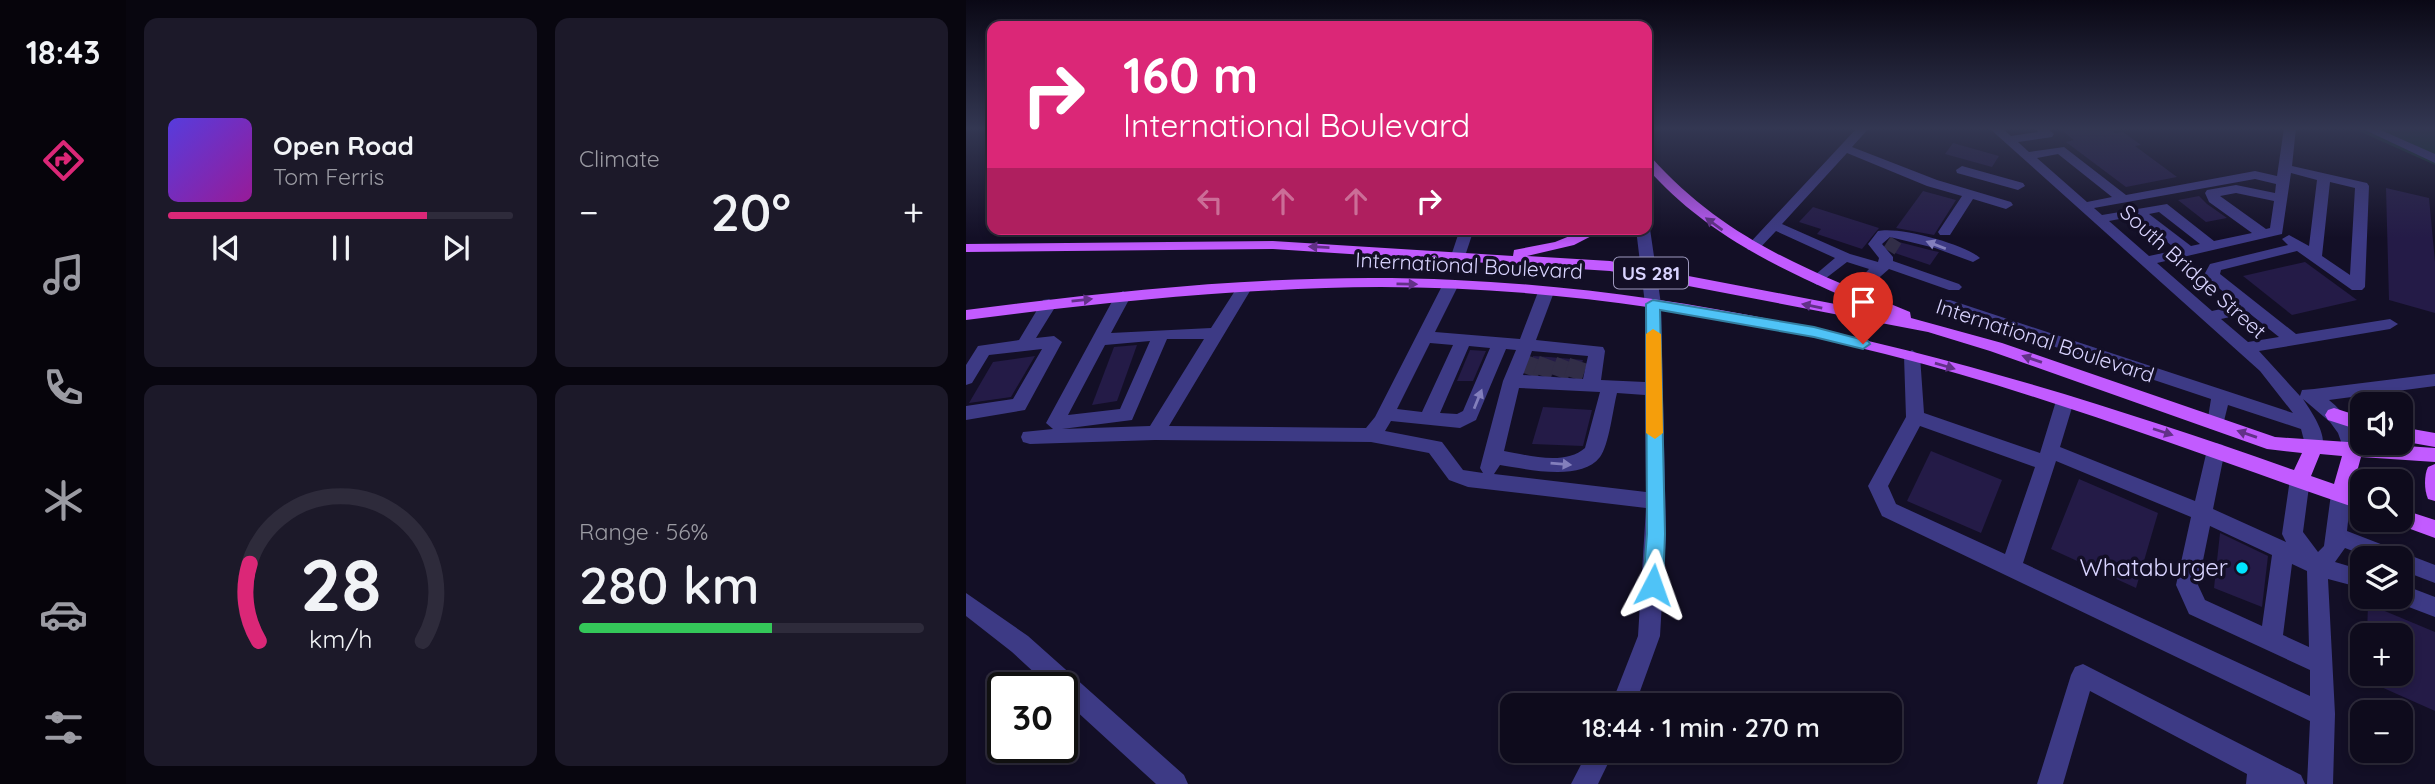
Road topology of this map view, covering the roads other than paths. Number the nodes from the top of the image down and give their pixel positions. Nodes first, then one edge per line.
1 (1829, 165) edge
2 (1886, 165) edge
3 (2037, 165) edge
4 (2079, 165) joint
5 (2284, 165) edge
6 (1652, 167) edge
7 (1962, 170) dead end
8 (2045, 172) junction
9 (2283, 174) junction
10 (2324, 177) junction
11 (2018, 186) dead end
12 (1970, 194) junction
13 (2280, 198) junction
14 (2123, 199) junction
15 (2006, 205) dead end
16 (2085, 206) junction
17 (2138, 212) junction
18 (2100, 219) junction
19 (1773, 225) junction
20 (1945, 232) dead end
21 (2270, 232) junction
22 (1467, 235) edge
23 (1577, 235) edge
24 (1644, 235) edge
25 (2211, 246) junction
26 (2299, 246) junction
27 (1753, 247) junction
28 (966, 248) edge
29 (2188, 251) junction
30 (1888, 255) junction
31 (1465, 256) junction
32 (1845, 257) junction
33 (2315, 257) junction
34 (1973, 258) dead end
35 (2147, 261) junction
36 (1649, 273) junction
37 (1817, 280) junction
38 (1245, 286) junction
39 (1450, 286) junction
40 (1954, 287) dead end
41 (1546, 292) junction
42 (1864, 294) junction
43 (1123, 296) junction
44 (1049, 304) junction
45 (1653, 304) junction
46 (1944, 304) dead end
47 (2252, 307) junction
48 (966, 315) edge
49 (2211, 316) junction
50 (2005, 324) junction
51 (2390, 324) dead end
52 (1930, 327) junction
53 (1216, 333) junction
54 (1155, 335) junction
55 (1425, 338) junction
56 (1099, 340) junction
57 (1463, 340) junction
58 (2293, 340) junction
59 (1501, 342) junction
60 (1024, 345) junction
61 (1996, 346) junction
62 (2246, 348) junction
63 (1556, 352) junction
64 (1912, 356) junction
65 (2266, 368) junction
66 (966, 379) edge
67 (1545, 380) junction
68 (2435, 380) edge
69 (1601, 386) junction
70 (1654, 389) junction
71 (2220, 395) junction
72 (2311, 396) junction
73 (2065, 401) junction
74 (966, 413) edge
75 (1385, 414) junction
76 (2334, 415) junction
77 (1915, 417) junction
78 (1428, 419) junction
79 (2350, 420) edge
80 (2216, 424) junction
81 (2309, 425) junction
82 (1155, 433) junction
83 (1371, 435) junction
84 (2413, 436) edge
85 (1030, 437) dead end
86 (2350, 438) edge
87 (2435, 440) edge
88 (2314, 447) junction
89 (2216, 450) junction
90 (2350, 451) edge
91 (2413, 453) edge
92 (2435, 454) edge
93 (2352, 455) edge
94 (1493, 457) junction
95 (2048, 457) junction
96 (2300, 479) junction
97 (1487, 481) junction
98 (2341, 494) junction
99 (2350, 497) edge
100 (1656, 501) junction
101 (2202, 513) junction
102 (2413, 521) edge
103 (2435, 529) edge
104 (2336, 537) junction
105 (2350, 547) edge
106 (2283, 550) junction
107 (2317, 566) junction
108 (2413, 566) edge
109 (2011, 567) junction
110 (2435, 574) edge
111 (2350, 576) edge
112 (2413, 599) edge
113 (966, 603) edge
114 (2435, 607) edge
115 (2271, 640) junction
116 (2321, 664) junction
117 (1628, 693) edge
118 (2323, 714) junction
119 (1595, 763) edge
120 (2260, 776) edge
121 (1175, 784) edge
122 (1584, 784) edge
123 (2050, 784) edge
124 (2292, 784) edge
125 (2320, 784) edge

1 - 19 street
2 - 12 street
3 - 8 street, South Bridge Street
4 - 8 street
4 - 14 street
5 - 9 street
27 -> 6 main road
7 - 11 street
8 - 16 street, South Bridge Street
9 - 10 street
9 - 13 street
9 - 14 street
10 - 33 street
10 - 33 street
12 - 15 street
12 - 20 street
13 - 21 street
13 - 21 street
14 - 16 street
16 - 18 street, South Bridge Street
17 - 18 street
17 - 25 street
17 - 29 street
18 - 35 street, South Bridge Street
19 - 27 street
19 - 32 street
21 - 25 street
21 - 26 street
22 - 31 street
23 - 31 main road
24 - 36 street
25 - 29 street
26 - 33 street
26 - 47 street
27 - 37 main road
31 -> 28 main road, International Boulevard / US 281
29 - 35 street
30 - 32 street
34 -> 30 street
30 - 40 street
30 - 42 street
31 - 36 main road, International Boulevard / US 281
32 - 37 street
35 - 49 street, South Bridge Street
36 - 45 street
52 -> 36 main road, International Boulevard / US 281
37 - 42 main road
38 -> 39 main road, International Boulevard / US 281
38 - 43 main road, International Boulevard / US 281
38 - 53 street
39 - 41 main road, International Boulevard / US 281
39 - 55 street
41 - 45 main road, International Boulevard / US 281
41 - 63 street
42 - 52 main road
44 -> 43 main road, International Boulevard / US 281
43 - 56 street
44 - 48 main road, International Boulevard / US 281
44 - 60 street
45 - 64 main road, International Boulevard / US 281
45 - 70 street
46 - 50 street
47 - 49 street
47 - 58 street
49 - 62 street, South Bridge Street
50 - 61 street
50 - 71 street
51 - 58 street
52 - 61 main road, International Boulevard / US 281
53 - 54 street
53 - 82 street
54 - 56 street
54 - 56 street
55 - 57 street
55 - 75 street
57 - 59 street
57 - 78 street
58 - 62 street
59 - 63 street
78 -> 59 street
60 - 66 street
60 - 74 street
80 -> 61 main road, International Boulevard / US 281
62 - 65 street, South Bridge Street
63 - 67 street
63 - 69 street
64 -> 73 main road, International Boulevard / US 281
64 - 77 street
65 - 72 street, South Bridge Street
65 - 81 street, South Bridge Street
67 - 69 street
67 - 94 street
68 - 72 street
69 - 70 street
94 -> 69 street
70 - 100 street
71 - 80 street
71 - 81 street
72 - 76 street, South Bridge Street
73 -> 89 main road, International Boulevard / US 281
73 - 95 street
75 - 78 street
75 - 83 street
76 - 79 main road
76 - 86 street, South Bridge Street
77 - 95 street
77 - 109 street
88 -> 80 main road, International Boulevard / US 281
81 - 88 street, South Bridge Street
82 - 83 street
82 - 85 street
83 - 97 street
84 - 87 main road
88 - 90 main road, International Boulevard
88 - 96 main road
89 - 96 main road, International Boulevard / US 281
89 - 101 street
91 - 92 main road, International Boulevard
93 - 98 main road
94 - 97 street
95 - 101 street
95 - 109 street
96 - 98 main road, International Boulevard
96 - 107 street
97 - 100 street
98 - 99 main road, International Boulevard
98 - 104 street
100 - 117 street
101 - 106 street
101 - 115 street
102 - 103 main road
104 - 105 street
104 - 107 street
106 - 107 street
106 - 115 street
107 - 111 street
107 - 116 street
108 - 110 street
109 - 118 street
112 - 114 street
113 - 121 street
115 - 116 street
116 - 118 street
118 - 125 street
119 - 122 street
120 - 123 street
120 - 124 street

